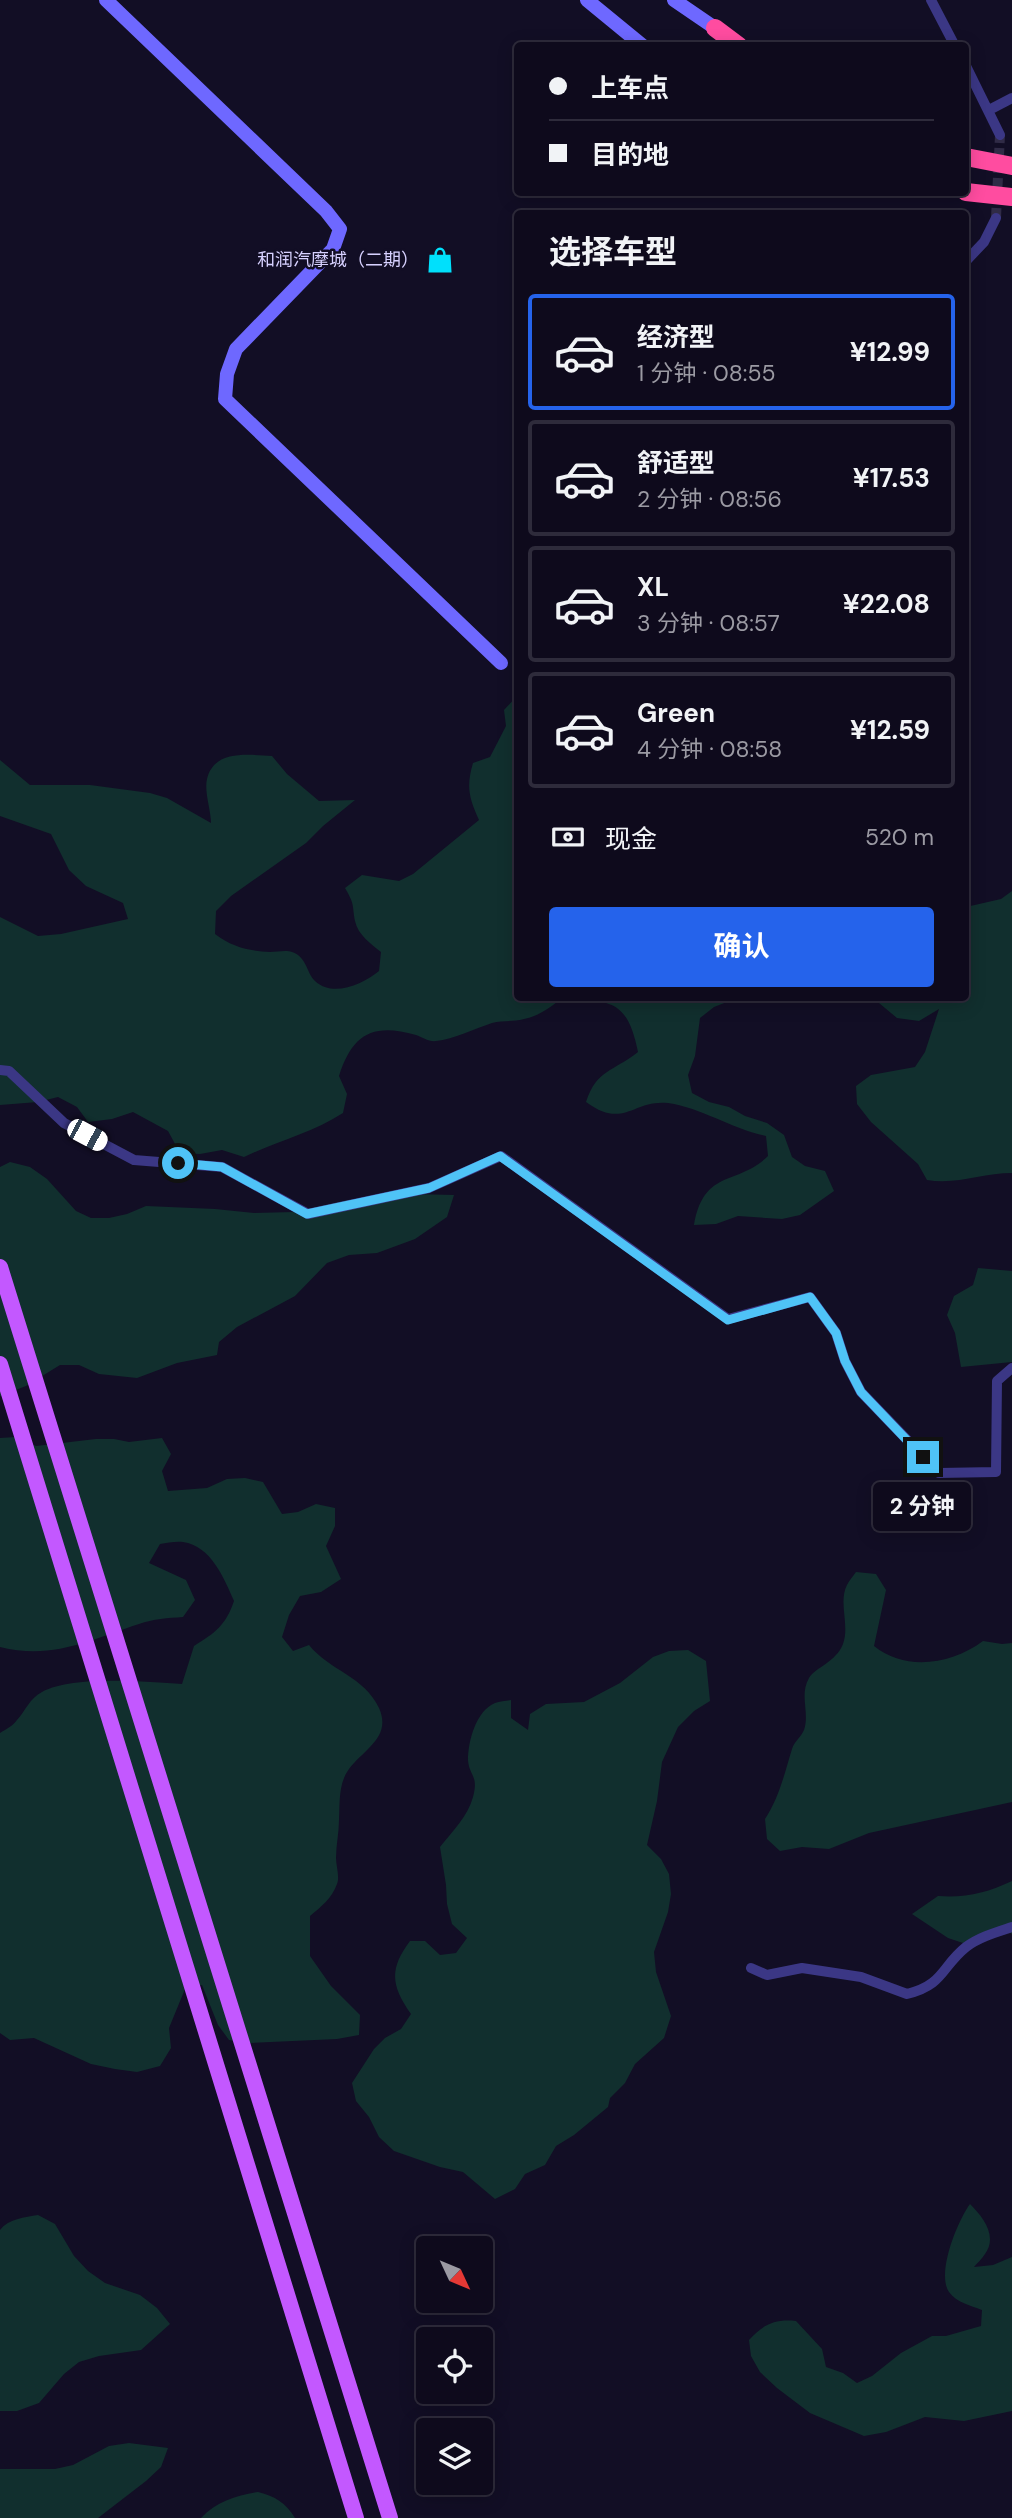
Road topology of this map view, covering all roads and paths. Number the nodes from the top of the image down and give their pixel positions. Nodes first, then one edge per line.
1 (106, 0) edge
2 (587, 0) edge
3 (674, 0) edge
4 (931, 0) edge
5 (715, 29) joint
6 (638, 42) edge
7 (733, 42) edge
8 (953, 42) edge
9 (969, 72) edge
10 (1012, 98) edge
11 (989, 110) junction
12 (1000, 135) tunnel mouth
13 (969, 159) edge
14 (1012, 166) edge
15 (969, 192) edge
16 (1012, 197) edge
17 (996, 218) tunnel mouth
18 (969, 258) edge
19 (501, 663) dead end
20 (0, 1070) edge
21 (0, 1267) edge
22 (0, 1364) edge
23 (1012, 1368) edge
24 (1012, 1927) edge
25 (751, 1968) dead end
26 (356, 2518) edge
27 (390, 2518) edge

1 - 19 street
2 - 6 street
3 - 5 street
4 - 8 street
5 - 7 highway
9 - 11 street
10 - 11 street
11 - 12 street
13 - 14 highway
15 - 16 highway
17 - 18 street
20 - 23 street
21 - 27 main road
22 - 26 main road
24 - 25 street

